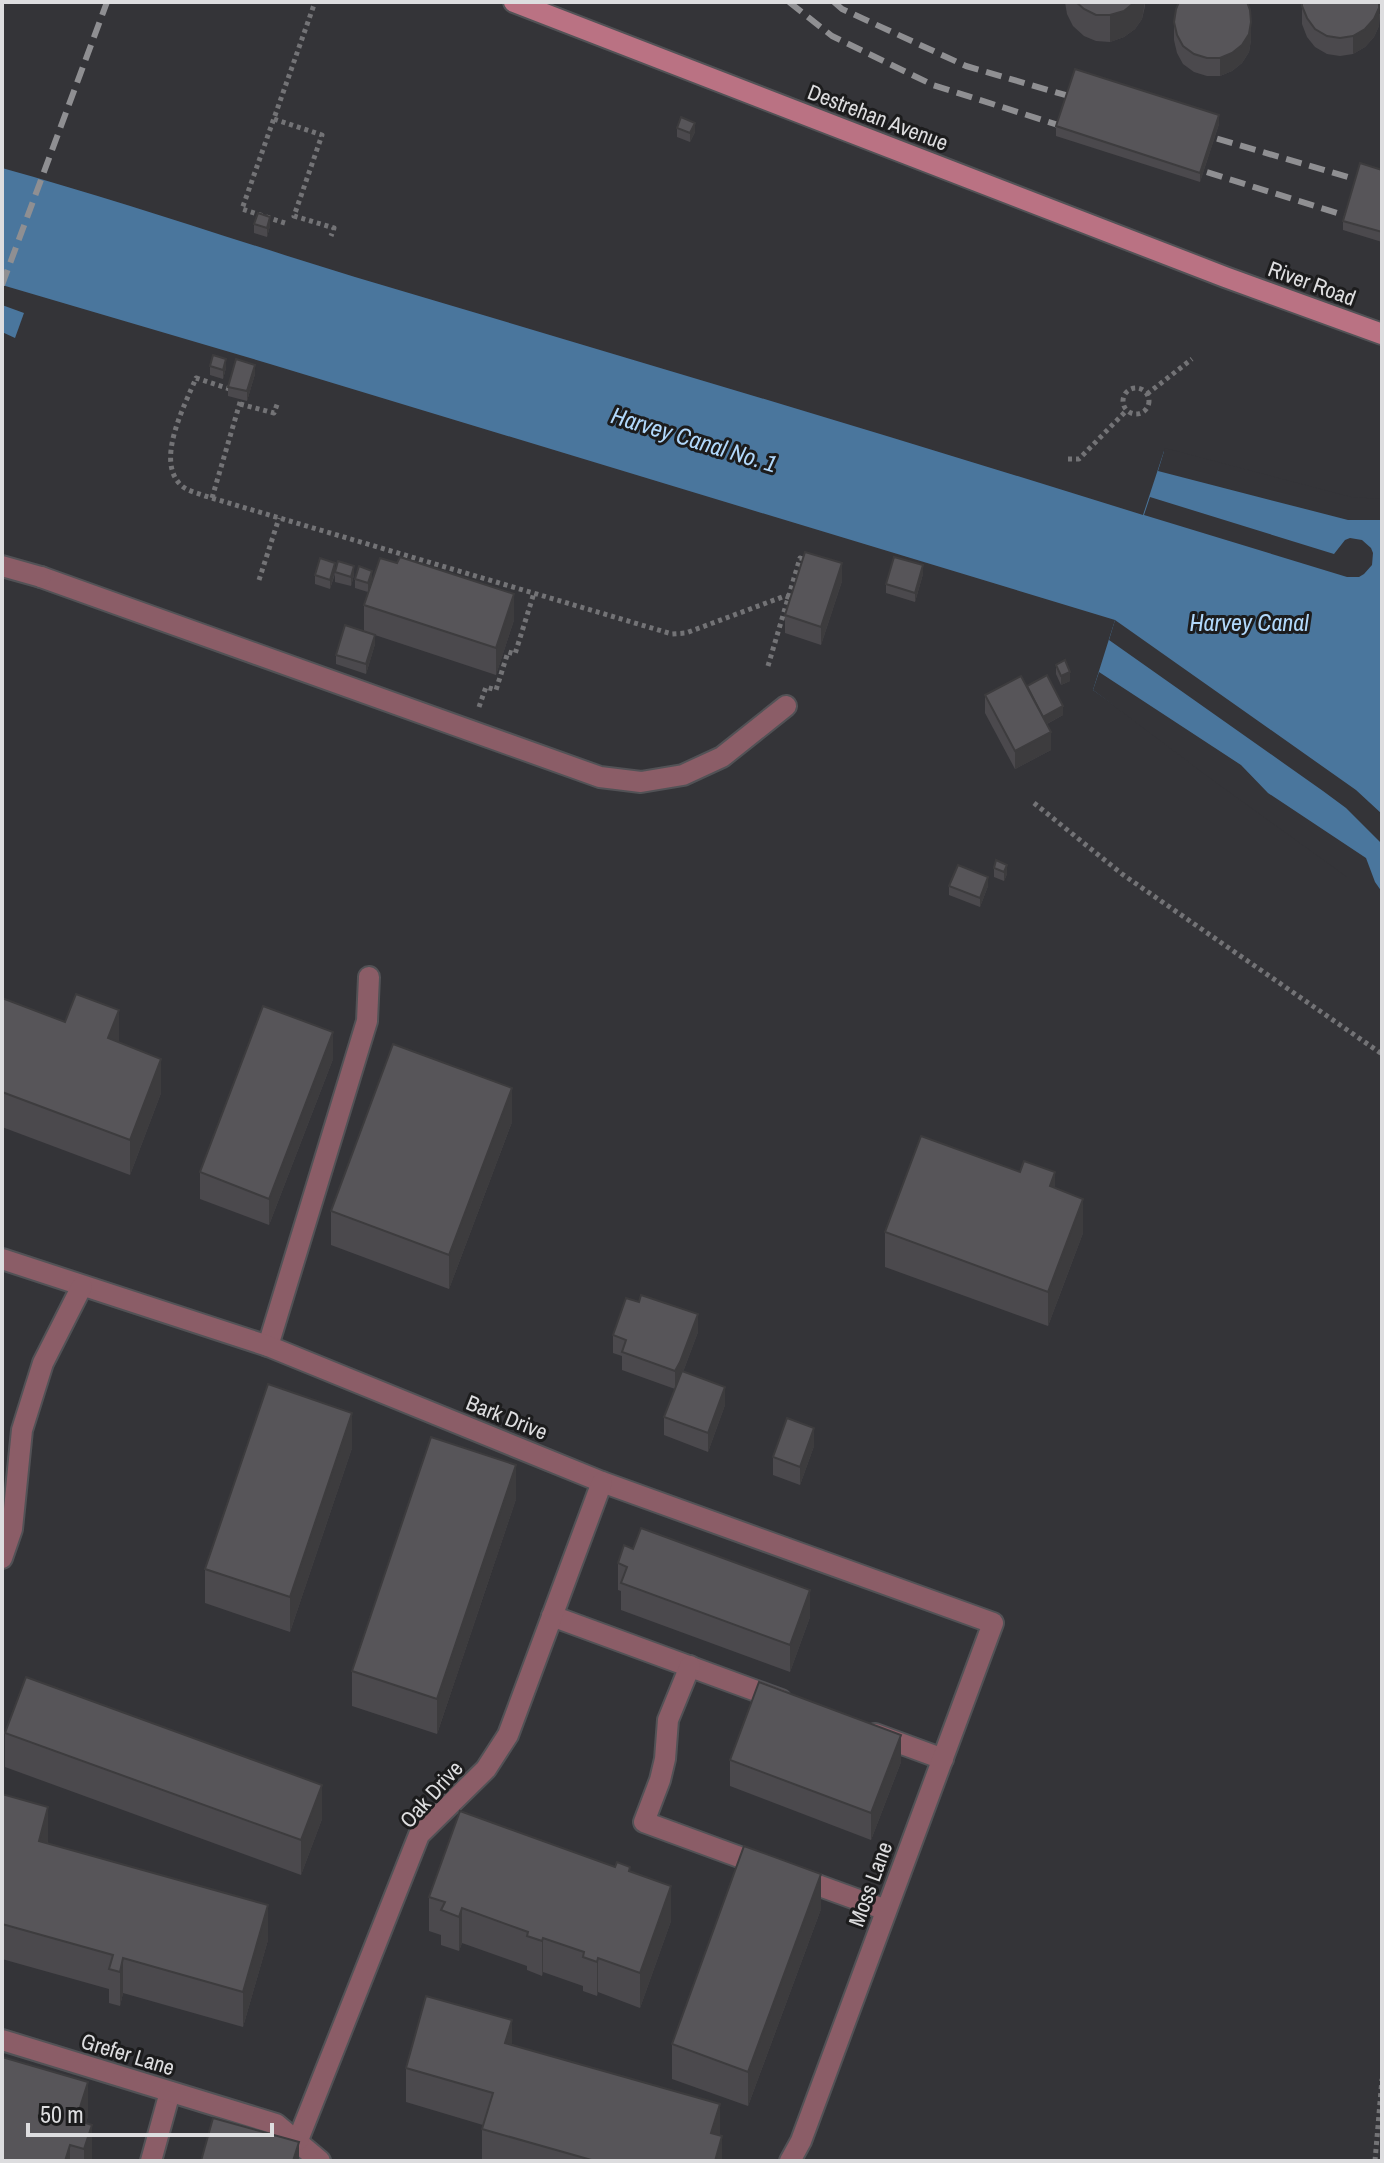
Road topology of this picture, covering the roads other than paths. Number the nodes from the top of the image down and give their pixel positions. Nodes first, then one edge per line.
1 (514, 2) edge
2 (1225, 277) joint
3 (1382, 334) edge
4 (2, 566) edge
5 (786, 706) dead end
6 (369, 977) dead end
7 (2, 1259) edge
8 (82, 1286) junction
9 (268, 1346) junction
10 (602, 1482) junction
11 (2, 1558) edge
12 (552, 1616) junction
13 (993, 1623) joint
14 (690, 1666) junction
15 (794, 1704) edge
16 (853, 1726) edge
17 (943, 1759) junction
18 (886, 1910) junction
19 (2, 2040) edge
20 (170, 2092) junction
21 (298, 2140) junction
22 (151, 2161) edge
23 (320, 2161) edge
24 (790, 2161) edge

1 - 2 main road, Destrehan Avenue
2 - 3 main road, River Road
4 - 5 street
6 - 9 street
7 - 8 street, Bark Drive
8 - 9 street, Bark Drive
8 - 11 street
9 - 10 street, Bark Drive
10 - 12 street, Oak Drive
10 - 13 street, Bark Drive
12 - 14 street
12 - 21 street, Oak Drive
13 - 17 street, Moss Lane
14 - 15 street
14 - 18 street
16 - 17 street
17 - 18 street, Moss Lane
18 - 24 street, Moss Lane
19 - 20 street, Grefer Lane
20 - 21 street, Grefer Lane
20 - 22 street
21 - 23 street, Grefer Lane

